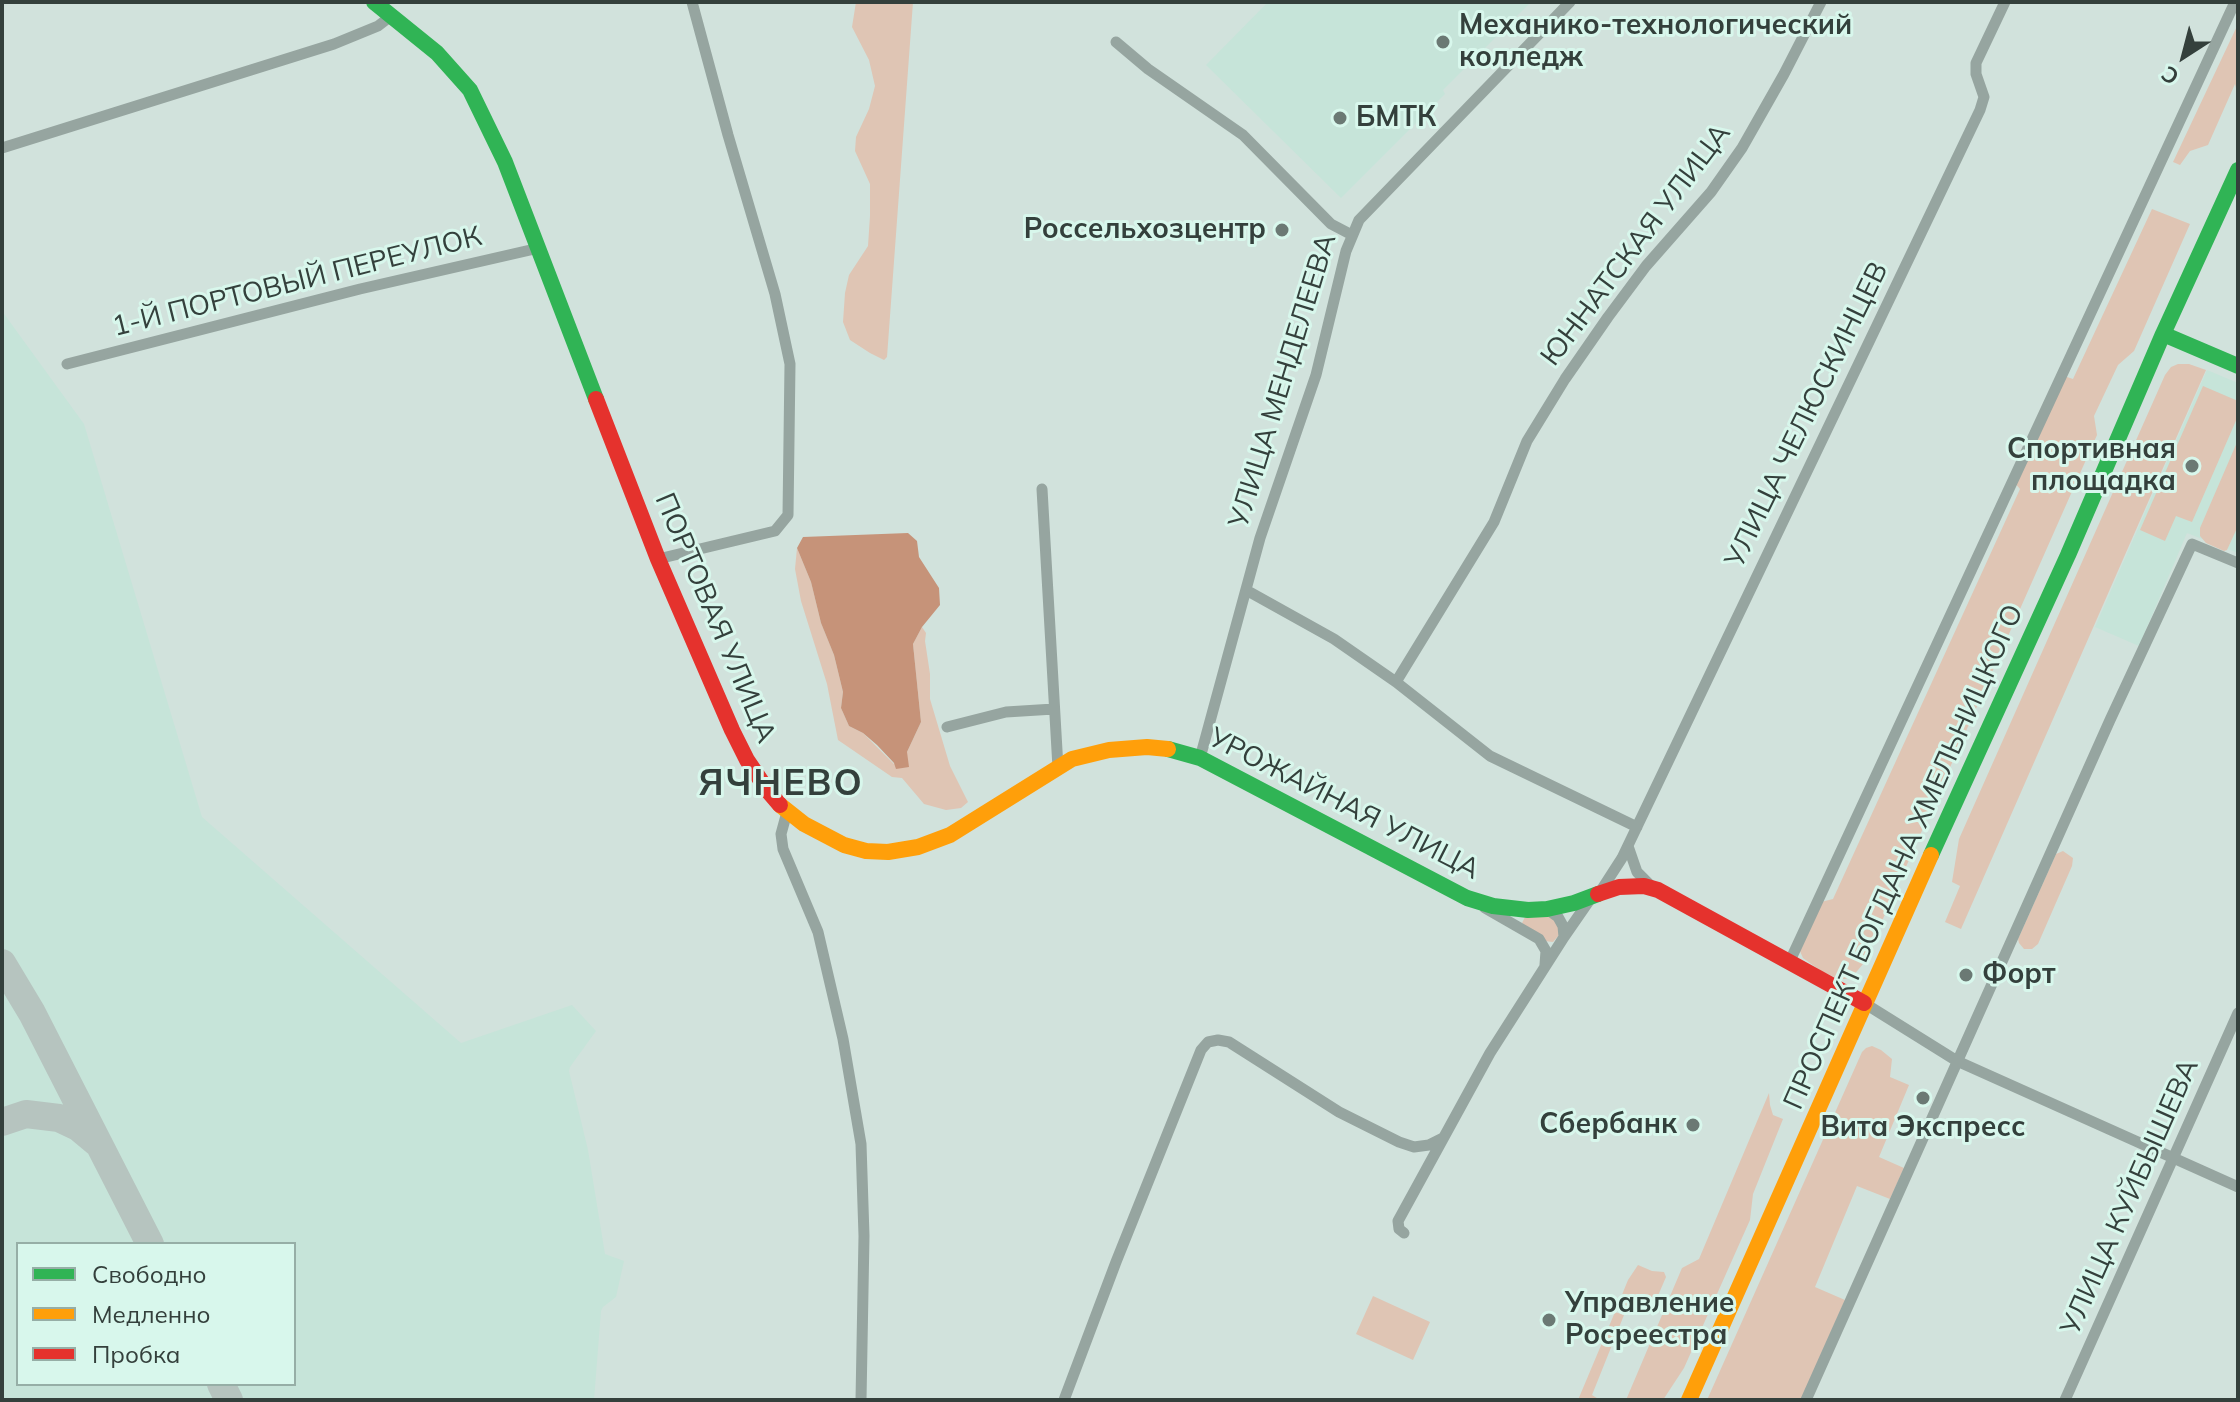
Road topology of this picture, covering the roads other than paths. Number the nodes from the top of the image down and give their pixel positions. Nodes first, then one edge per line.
1 (374, 2) edge
2 (692, 2) edge
3 (1570, 2) edge
4 (1821, 2) edge
5 (2005, 2) edge
6 (2235, 2) edge
7 (391, 16) junction
8 (1116, 42) dead end
9 (2, 148) edge
10 (2238, 170) edge
11 (2238, 192) edge
12 (1352, 235) junction
13 (539, 248) junction
14 (2163, 334) junction
15 (67, 364) dead end
16 (2238, 366) edge
17 (1042, 489) dead end
18 (658, 559) junction
19 (2238, 563) edge
20 (1246, 590) junction
21 (1396, 682) junction
22 (1054, 709) junction
23 (947, 727) dead end
24 (1200, 758) junction
25 (1058, 768) junction
26 (787, 812) junction
27 (1637, 827) junction
28 (1628, 846) junction
29 (1622, 858) junction
30 (1630, 886) junction
31 (1658, 890) junction
32 (1467, 898) junction
33 (1591, 898) junction
34 (1547, 909) junction
35 (1564, 937) junction
36 (1789, 963) junction
37 (1544, 966) junction
38 (1864, 1003) junction
39 (2238, 1013) edge
40 (1957, 1061) junction
41 (1444, 1138) junction
42 (2173, 1158) junction
43 (2238, 1187) edge
44 (1404, 1233) dead end
45 (861, 1400) edge
46 (1064, 1400) edge
47 (1689, 1400) edge
48 (1806, 1400) edge
49 (2065, 1400) edge

1 - 7 street, ПОРТОВАЯ УЛИЦА
2 - 18 street
3 - 12 street, УЛИЦА МЕНДЕЛЕЕВА
4 - 21 street, ЮННАТСКАЯ УЛИЦА
5 - 27 street, УЛИЦА ЧЕЛЮСКИНЦЕВ
6 - 36 street
7 - 9 street
7 - 13 street, ПОРТОВАЯ УЛИЦА
8 - 12 street
10 - 14 street, ПРОСПЕКТ БОГДАНА ХМЕЛЬНИЦКОГО
11 - 14 street, ПРОСПЕКТ БОГДАНА ХМЕЛЬНИЦКОГО
12 - 20 street, УЛИЦА МЕНДЕЛЕЕВА
13 - 15 street, 1-Й ПОРТОВЫЙ ПЕРЕУЛОК
13 - 18 street, ПОРТОВАЯ УЛИЦА
14 - 16 street
14 - 38 street, ПРОСПЕКТ БОГДАНА ХМЕЛЬНИЦКОГО
17 - 22 street
18 - 26 street, ПОРТОВАЯ УЛИЦА
19 - 40 street
20 - 21 street
20 - 24 street, УЛИЦА МЕНДЕЛЕЕВА
21 - 27 street
22 - 23 street
22 - 25 street
24 - 25 street, УРОЖАЙНАЯ УЛИЦА
24 - 32 street, УРОЖАЙНАЯ УЛИЦА
25 - 26 street, УРОЖАЙНАЯ УЛИЦА
26 - 45 street
27 - 28 street, УЛИЦА ЧЕЛЮСКИНЦЕВ
28 - 29 street, УЛИЦА ЧЕЛЮСКИНЦЕВ
28 - 31 street
29 - 30 street
29 - 33 street, УЛИЦА ЧЕЛЮСКИНЦЕВ
30 - 31 street, УРОЖАЙНАЯ УЛИЦА
30 - 33 street, УРОЖАЙНАЯ УЛИЦА
31 - 36 street, УРОЖАЙНАЯ УЛИЦА
32 - 34 street, УРОЖАЙНАЯ УЛИЦА
32 - 37 street
33 - 34 street, УРОЖАЙНАЯ УЛИЦА
33 - 35 street, УЛИЦА ЧЕЛЮСКИНЦЕВ
34 - 35 street
35 - 37 street, УЛИЦА ЧЕЛЮСКИНЦЕВ
36 - 38 street, УРОЖАЙНАЯ УЛИЦА
37 - 41 street
38 - 40 street
38 - 47 street, ПРОСПЕКТ БОГДАНА ХМЕЛЬНИЦКОГО
39 - 42 street, УЛИЦА КУЙБЫШЕВА
40 - 42 street
40 - 48 street
41 - 44 street
41 - 46 street
42 - 43 street
42 - 49 street, УЛИЦА КУЙБЫШЕВА

